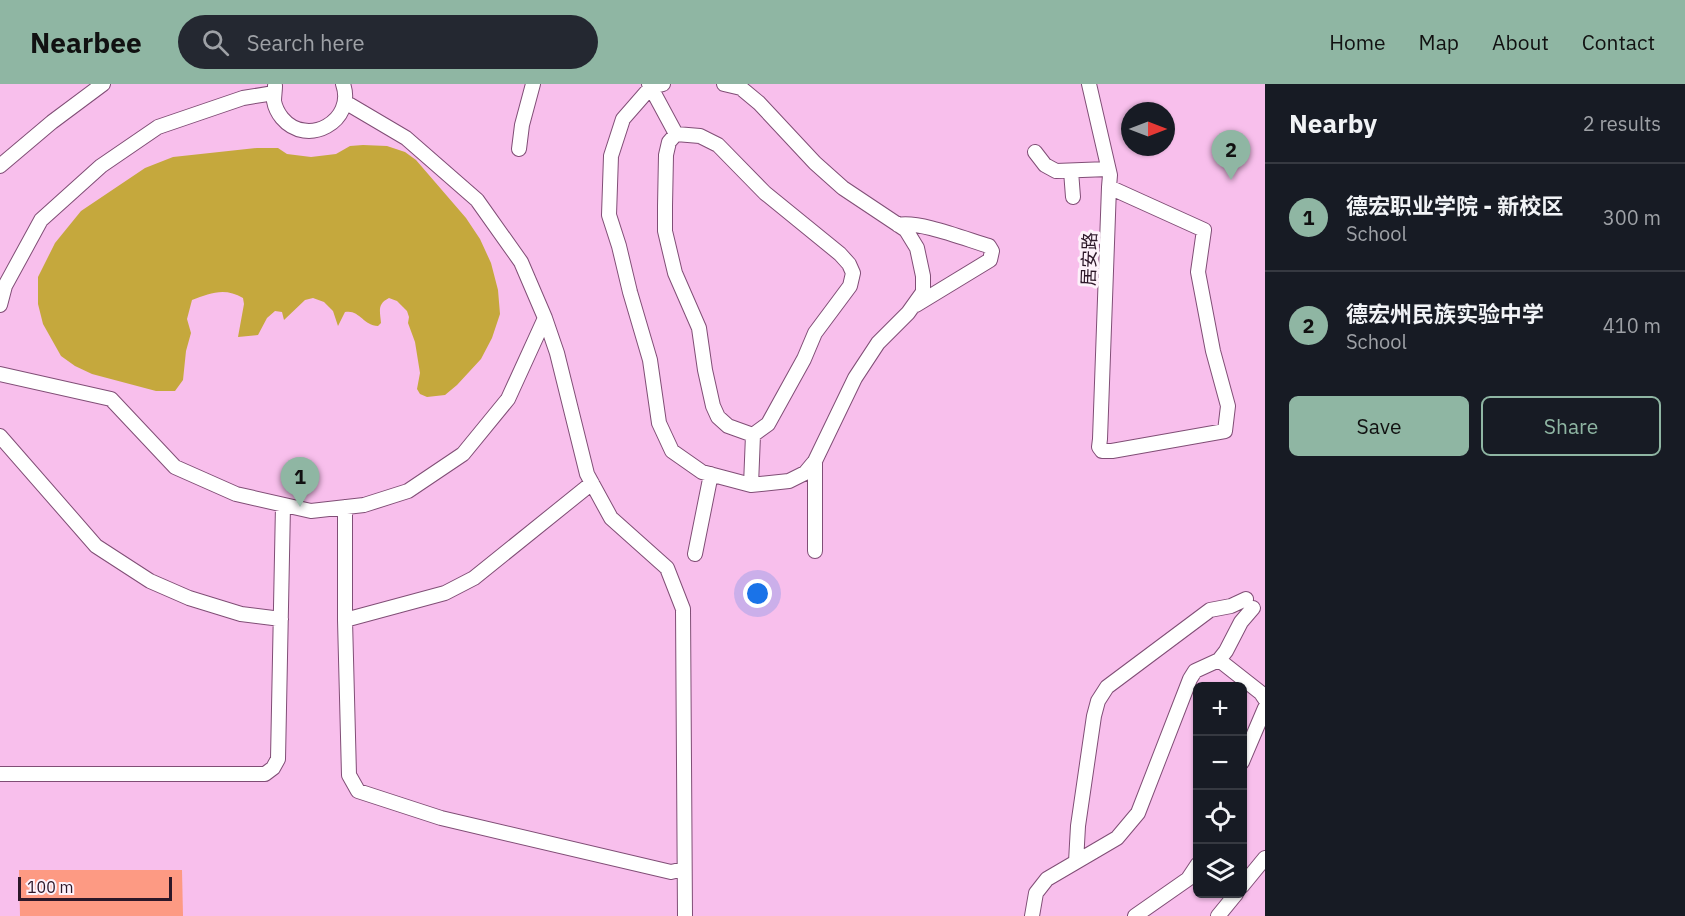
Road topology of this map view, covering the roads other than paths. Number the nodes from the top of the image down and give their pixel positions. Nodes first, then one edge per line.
1 (102, 84) edge
2 (343, 84) edge
3 (533, 84) edge
4 (724, 84) edge
5 (1089, 84) edge
6 (654, 85) edge
7 (275, 89) edge
8 (345, 102) junction
9 (676, 134) junction
10 (519, 149) dead end
11 (1035, 152) dead end
12 (0, 166) edge
13 (1108, 169) junction
14 (1071, 171) junction
15 (1109, 187) junction
16 (1073, 197) dead end
17 (898, 225) junction
18 (0, 305) edge
19 (912, 308) junction
20 (545, 318) junction
21 (0, 374) edge
22 (753, 435) junction
23 (0, 436) edge
24 (815, 461) junction
25 (711, 474) junction
26 (592, 483) junction
27 (751, 485) junction
28 (283, 505) junction
29 (345, 507) junction
30 (814, 551) dead end
31 (695, 554) dead end
32 (281, 619) junction
33 (345, 620) junction
34 (1219, 660) junction
35 (1265, 699) edge
36 (1265, 708) edge
37 (1247, 750) edge
38 (0, 774) edge
39 (1265, 858) edge
40 (1076, 862) junction
41 (684, 869) junction
42 (1193, 871) edge
43 (1247, 880) edge
44 (1233, 898) edge
45 (685, 916) edge
46 (1032, 916) edge
47 (1135, 916) edge
48 (1218, 916) edge

1 - 12 street
2 - 8 street
3 - 10 street
4 - 17 street
5 - 13 street, 居安路
6 - 9 street
6 - 25 street
7 - 8 street
7 - 18 street
8 - 20 street
9 - 22 street
9 - 22 street
11 - 14 street
13 - 14 street
13 - 15 street, 居安路
14 - 16 street
15 - 15 street, 居安路
17 - 19 street
17 - 19 street
19 - 24 street
20 - 26 street
20 - 29 street
21 - 28 street
22 - 27 street
23 - 32 street
24 - 27 street
24 - 30 street
25 - 27 street
25 - 31 street
26 - 33 street
26 - 41 street
28 - 29 street
28 - 32 street
29 - 33 street
32 - 38 street
33 - 41 street
34 - 35 street
34 - 40 street
34 - 40 street
36 - 37 street
39 - 43 street
40 - 46 street
41 - 45 street
42 - 47 street
44 - 48 street

